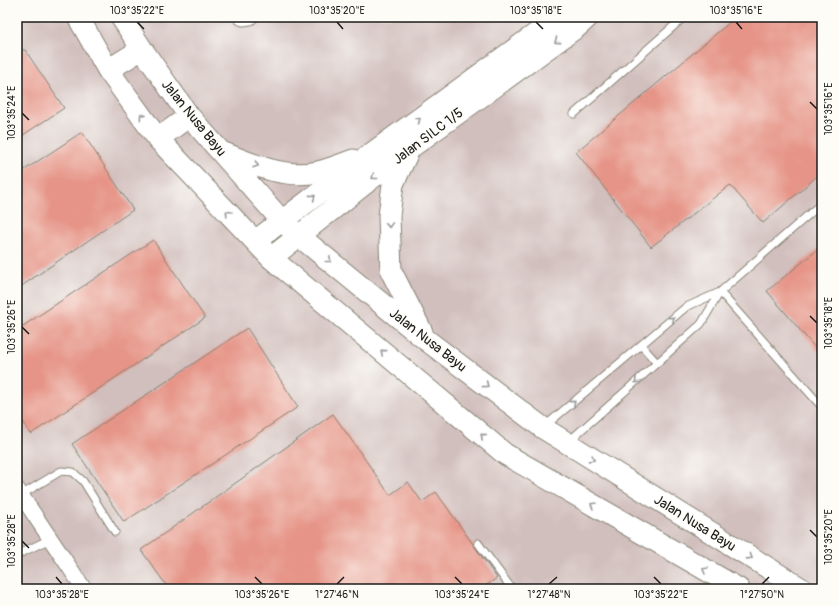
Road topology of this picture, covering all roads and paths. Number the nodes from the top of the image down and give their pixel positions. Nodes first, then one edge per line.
1 (78, 17) edge
2 (121, 17) edge
3 (241, 17) edge
4 (250, 17) edge
5 (560, 17) edge
6 (588, 17) edge
7 (684, 17) edge
8 (142, 49) junction
9 (108, 70) junction
10 (574, 114) dead end
11 (189, 116) junction
12 (158, 139) junction
13 (410, 148) junction
14 (220, 151) junction
15 (371, 154) junction
16 (822, 203) edge
17 (282, 220) junction
18 (299, 236) junction
19 (255, 241) junction
20 (271, 258) junction
21 (720, 292) junction
22 (425, 339) junction
23 (641, 345) junction
24 (658, 363) junction
25 (822, 407) edge
26 (543, 428) junction
27 (566, 444) junction
28 (19, 492) edge
29 (115, 532) dead end
30 (50, 539) junction
31 (478, 543) dead end
32 (17, 555) edge
33 (84, 589) edge
34 (512, 589) edge
35 (739, 589) edge
36 (802, 589) edge

1 - 9 main road
2 - 8 main road, Jalan Nusa Bayu
3 - 4 street
15 -> 5 main road, Jalan SILC 1/5
6 -> 13 main road, Jalan SILC 1/5
7 - 10 lane
8 - 9 main road
8 - 11 main road, Jalan Nusa Bayu
12 -> 9 main road
11 - 12 main road
11 - 14 main road, Jalan Nusa Bayu
19 -> 12 main road
13 -> 18 main road, Jalan SILC 1/5
13 -> 22 main road
14 -> 15 main road
14 - 17 main road, Jalan Nusa Bayu
17 -> 15 main road, Jalan SILC 1/5
16 - 21 lane
17 - 18 main road, Jalan Nusa Bayu
17 - 19 main road, Jalan SILC 1/5
18 - 20 main road, Jalan SILC 1/5
18 -> 22 main road, Jalan Nusa Bayu
19 - 20 main road
35 -> 20 main road
23 -> 21 lane
21 - 24 lane
21 - 25 lane
22 -> 26 main road, Jalan Nusa Bayu
23 - 24 lane
26 -> 23 lane
24 -> 27 lane
26 - 27 main road, Jalan Nusa Bayu
27 -> 36 main road, Jalan Nusa Bayu
28 - 29 lane
28 - 30 street
30 - 32 lane
30 - 33 street
31 - 34 lane

